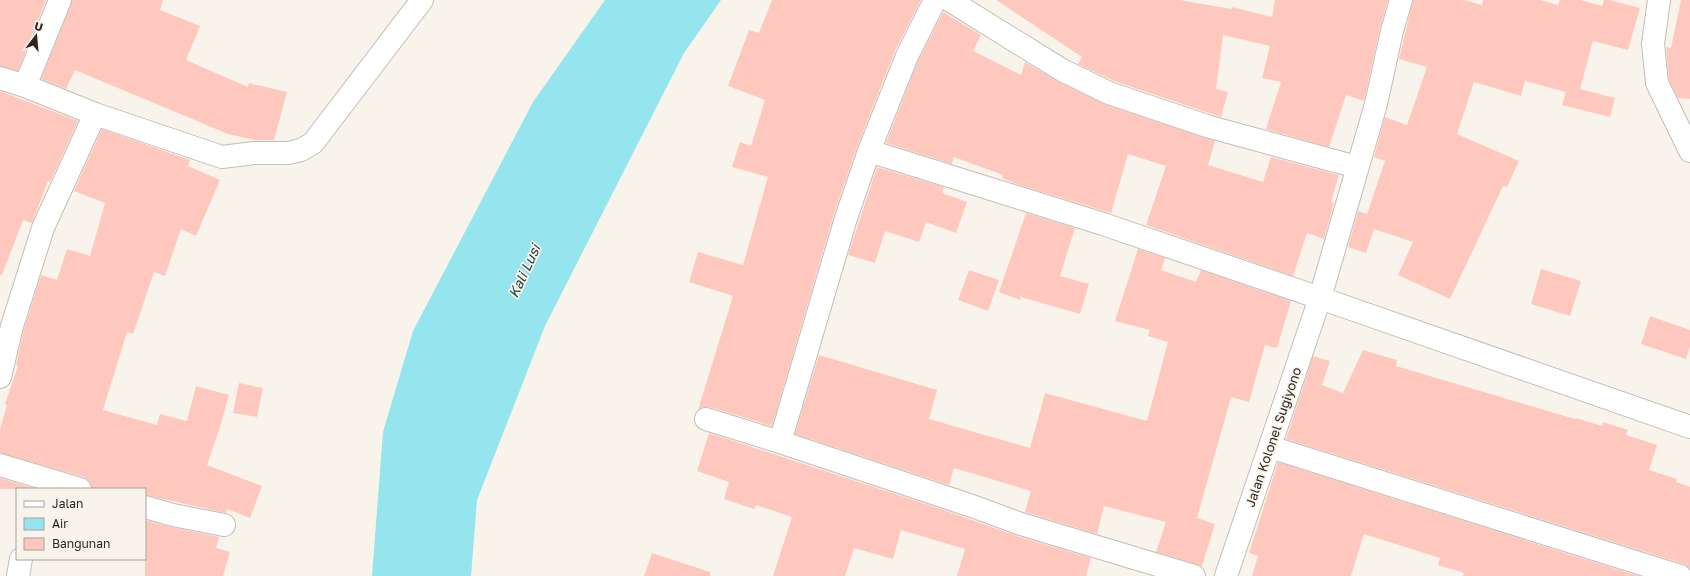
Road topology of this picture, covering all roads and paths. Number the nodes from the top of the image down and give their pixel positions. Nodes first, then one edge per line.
1 (60, 0) edge
2 (422, 0) edge
3 (935, 0) edge
4 (949, 0) edge
5 (1402, 0) edge
6 (1659, 0) edge
7 (0, 78) edge
8 (25, 86) junction
9 (95, 114) junction
10 (870, 151) junction
11 (1690, 151) edge
12 (1356, 166) junction
13 (1320, 298) junction
14 (0, 377) edge
15 (706, 420) dead end
16 (1690, 427) edge
17 (780, 442) junction
18 (1270, 447) junction
19 (0, 465) edge
20 (35, 483) edge
21 (72, 488) edge
22 (146, 507) edge
23 (224, 525) dead end
24 (21, 560) edge
25 (18, 576) edge
26 (1194, 576) edge
27 (1226, 576) edge
28 (1680, 576) edge

1 - 8 street
2 - 9 street
3 - 10 street
4 - 12 street
5 - 12 street, Jalan Kolonel Sugiyono
6 - 11 street
7 - 8 street
8 - 9 street
9 - 14 street
10 - 13 street
10 - 17 street
12 - 13 street, Jalan Kolonel Sugiyono
13 - 16 street
13 - 18 street, Jalan Kolonel Sugiyono
15 - 17 street
17 - 26 street
18 - 27 street, Jalan Kolonel Sugiyono
18 - 28 street
19 - 20 street
20 - 21 street
22 - 23 street
24 - 25 street

